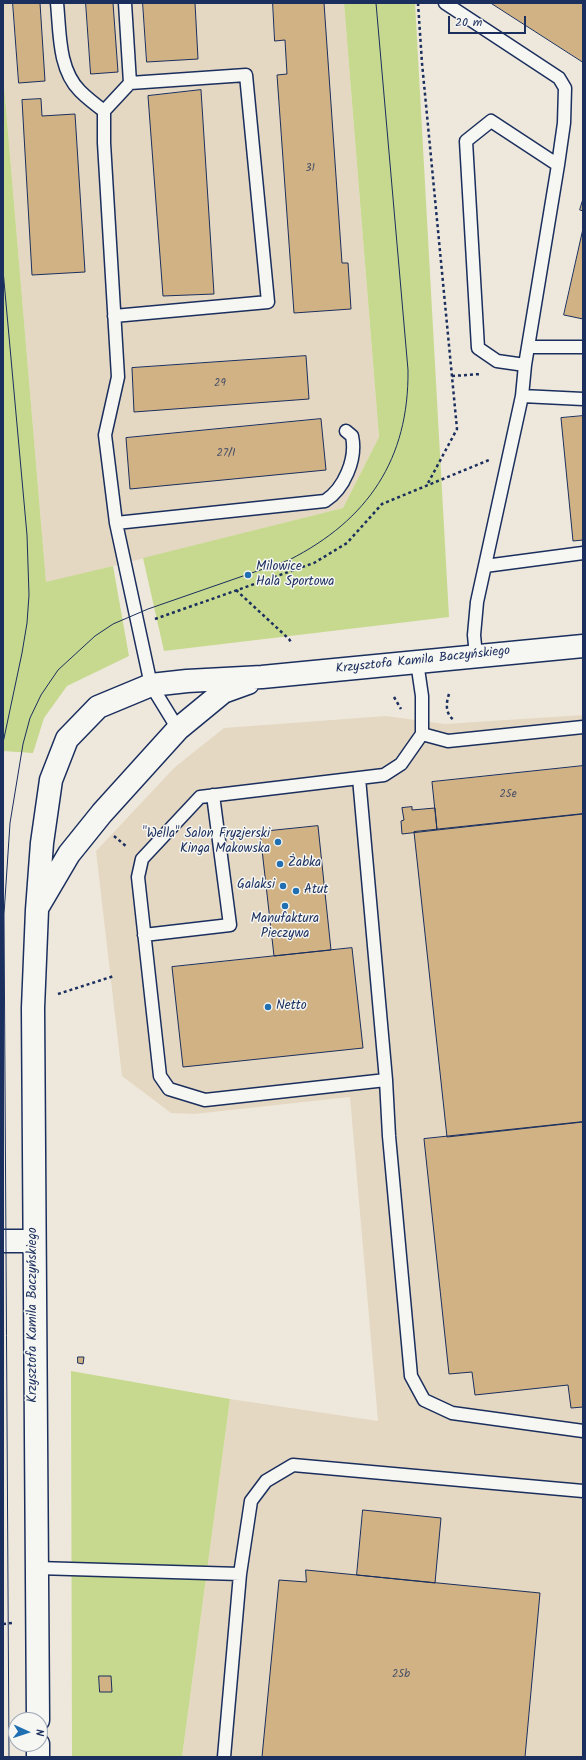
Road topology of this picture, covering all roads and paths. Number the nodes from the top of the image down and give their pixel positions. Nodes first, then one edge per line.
1 (58, 3) edge
2 (125, 3) edge
3 (418, 3) edge
4 (445, 3) edge
5 (130, 83) junction
6 (104, 111) junction
7 (558, 165) junction
8 (114, 316) junction
9 (528, 347) junction
10 (583, 347) edge
11 (525, 365) junction
12 (485, 374) dead end
13 (452, 376) junction
14 (522, 396) junction
15 (583, 400) edge
16 (346, 431) dead end
17 (493, 458) dead end
18 (427, 485) junction
19 (116, 523) junction
20 (583, 553) edge
21 (484, 566) junction
22 (236, 590) junction
23 (139, 624) junction
24 (292, 644) dead end
25 (583, 646) edge
26 (476, 656) junction
27 (417, 662) junction
28 (262, 677) junction
29 (151, 686) junction
30 (449, 694) dead end
31 (394, 697) dead end
32 (403, 711) dead end
33 (458, 723) dead end
34 (583, 727) edge
35 (178, 729) junction
36 (422, 734) junction
37 (359, 778) junction
38 (213, 795) junction
39 (114, 835) dead end
40 (142, 860) junction
41 (37, 910) junction
42 (144, 935) junction
43 (114, 976) dead end
44 (57, 994) dead end
45 (386, 1080) junction
46 (3, 1241) edge
47 (34, 1241) junction
48 (583, 1431) edge
49 (583, 1492) edge
50 (36, 1568) junction
51 (240, 1574) junction
52 (38, 1712) edge
53 (224, 1757) edge

1 - 6 lane
2 - 5 lane
3 - 13 path
4 - 7 lane
5 - 6 lane
5 - 8 lane
6 - 8 lane
7 - 9 lane
7 - 11 lane
8 - 19 lane
9 - 10 lane
9 - 11 lane
11 - 14 lane
12 - 13 path
13 - 18 path
14 - 15 lane
14 - 21 lane
16 - 19 lane
17 - 18 path
18 - 22 path
19 - 23 lane
20 - 21 lane
21 - 26 lane
22 - 23 path
22 - 24 path
23 - 29 lane
25 - 26 street, Krzysztofa Kamila Baczyńskiego
26 - 27 street, Krzysztofa Kamila Baczyńskiego
27 - 28 street, Krzysztofa Kamila Baczyńskiego
27 - 36 lane
28 - 29 street, Krzysztofa Kamila Baczyńskiego
28 - 35 street, Krzysztofa Kamila Baczyńskiego
29 - 35 lane
29 - 41 street, Krzysztofa Kamila Baczyńskiego
30 - 33 path
31 - 32 path
34 - 36 lane
35 - 41 street, Krzysztofa Kamila Baczyńskiego
36 - 37 lane
37 - 38 lane
37 - 45 lane
38 - 40 lane
38 - 42 lane
39 - 40 path
40 - 42 lane
41 - 47 street, Krzysztofa Kamila Baczyńskiego
42 - 45 lane
43 - 44 path
45 - 48 lane
46 - 47 street
47 - 50 street, Krzysztofa Kamila Baczyńskiego
49 - 51 lane
50 - 51 lane
50 - 52 street, Krzysztofa Kamila Baczyńskiego
51 - 53 lane

